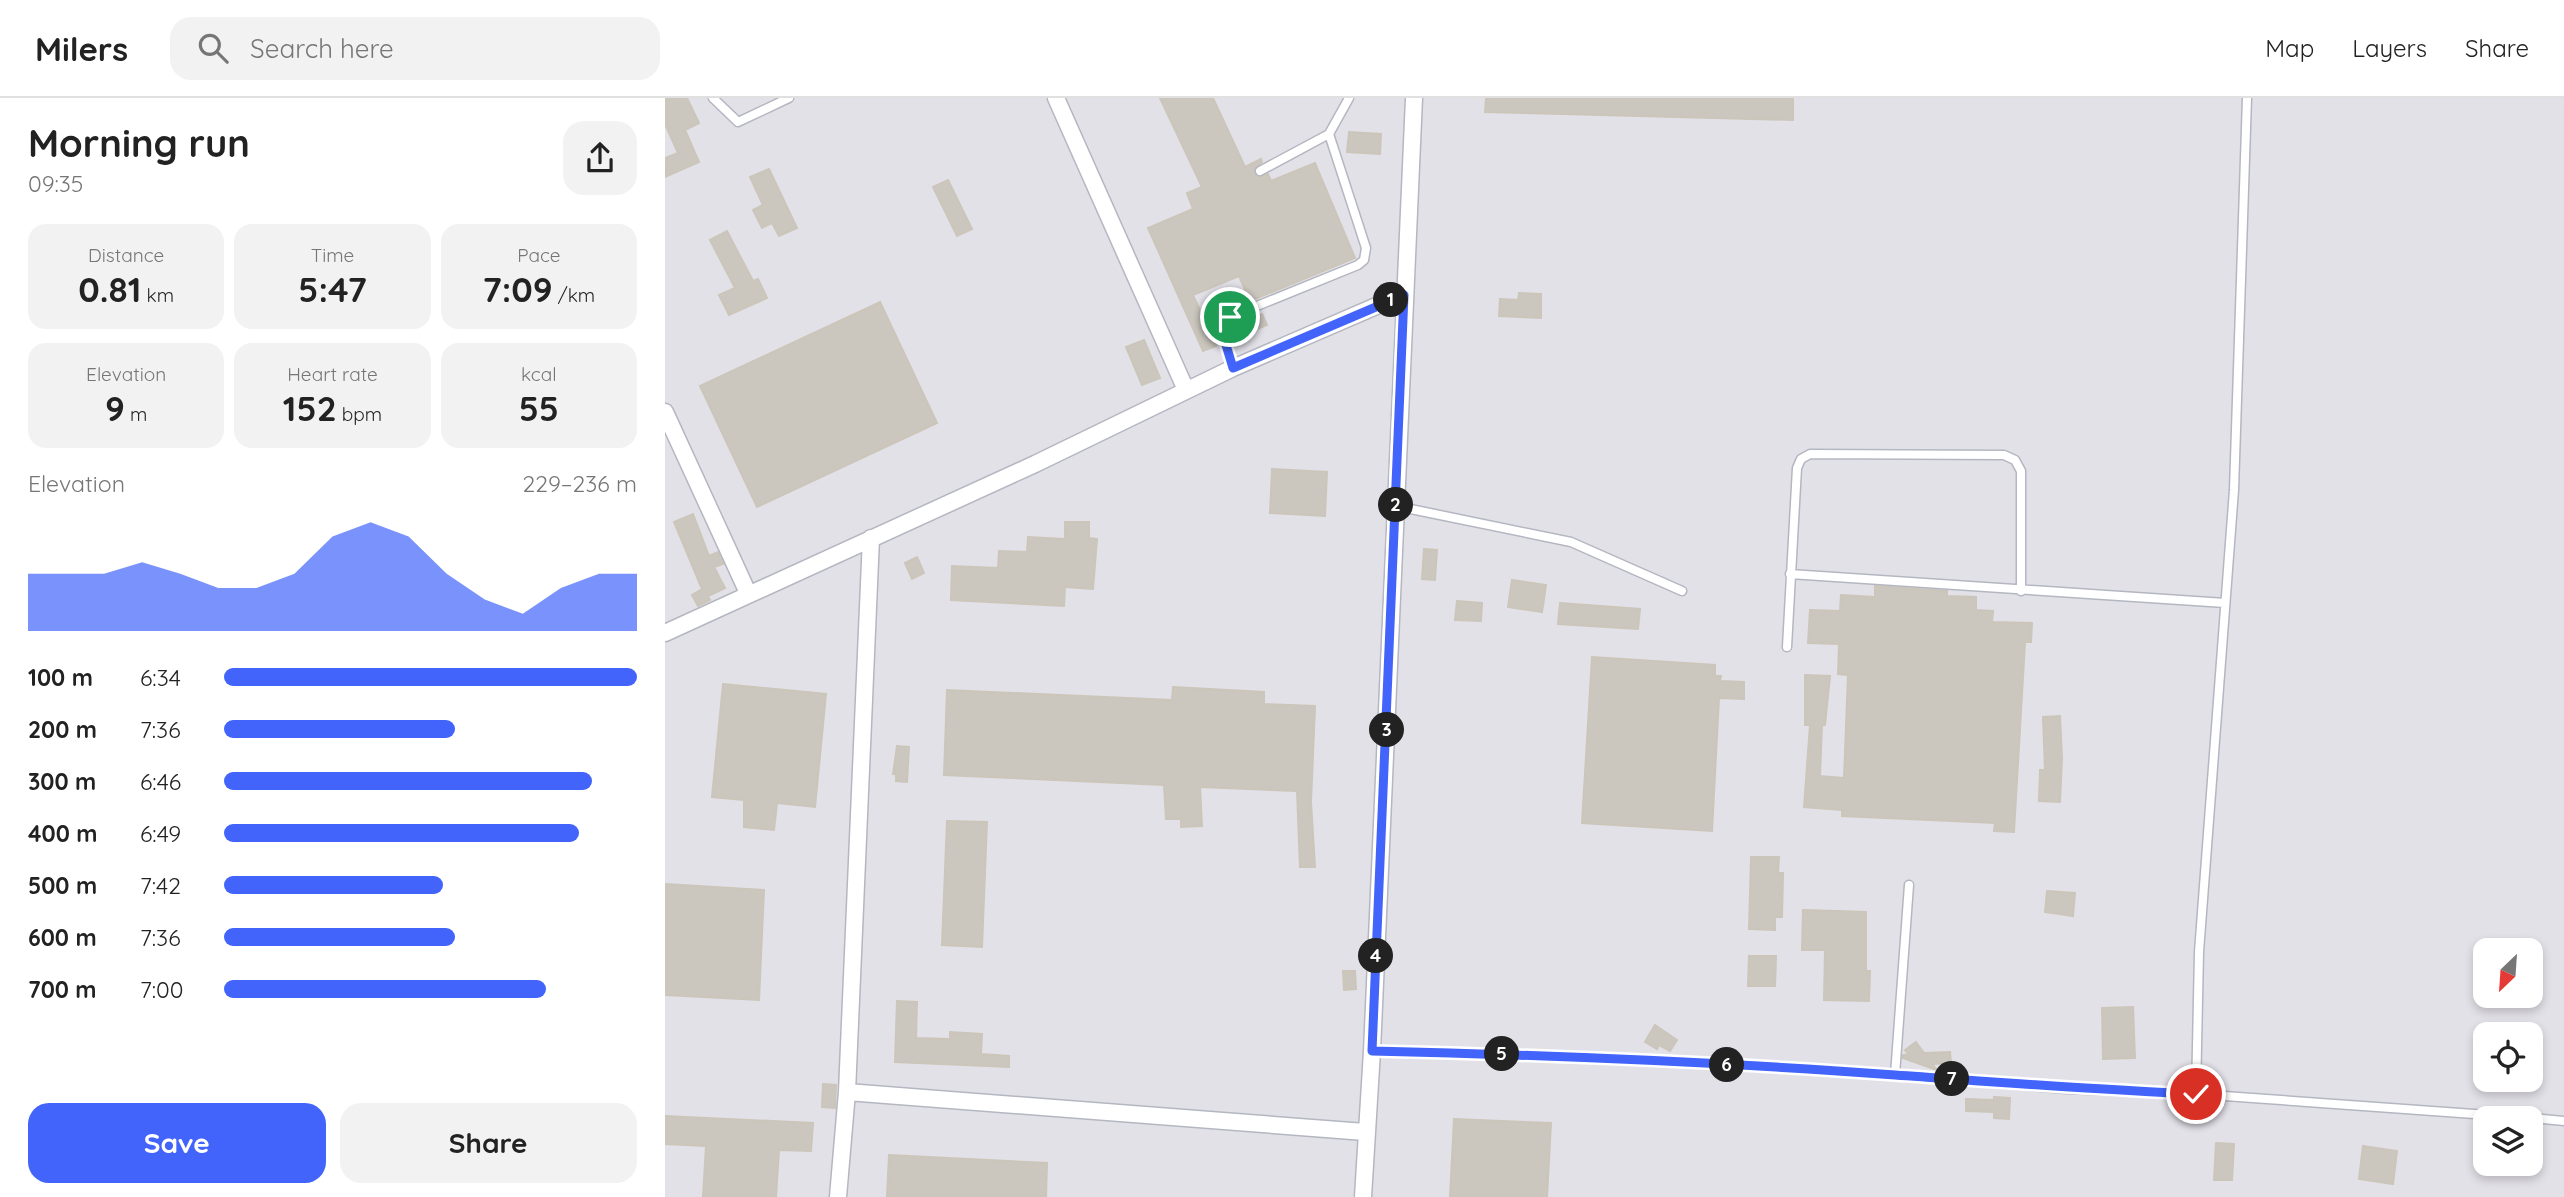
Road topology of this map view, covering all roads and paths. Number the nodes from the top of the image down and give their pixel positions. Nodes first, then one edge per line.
1 (713, 98) edge
2 (789, 98) edge
3 (1056, 98) edge
4 (1349, 98) edge
5 (1414, 98) edge
6 (2247, 98) edge
7 (1329, 134) junction
8 (1260, 171) dead end
9 (1404, 295) junction
10 (1233, 368) junction
11 (1186, 390) junction
12 (665, 412) edge
13 (1396, 506) junction
14 (871, 538) junction
15 (1790, 574) junction
16 (1682, 591) dead end
17 (2021, 591) junction
18 (748, 593) junction
19 (2225, 603) junction
20 (665, 634) edge
21 (1787, 647) dead end
22 (1909, 885) dead end
23 (1372, 1051) junction
24 (1895, 1075) junction
25 (847, 1092) junction
26 (2196, 1094) junction
27 (2473, 1114) edge
28 (2543, 1119) edge
29 (2564, 1121) edge
30 (1365, 1132) junction
31 (838, 1197) edge
32 (1363, 1197) edge

1 - 2 lane
3 - 11 street
4 - 7 lane
5 - 9 street
6 - 19 lane
7 - 8 lane
7 - 10 lane
9 - 10 street
9 - 13 street
10 - 11 street
11 - 14 street
12 - 18 street
13 - 16 lane
13 - 23 street
14 - 18 street
14 - 25 street
15 - 17 lane
15 - 17 lane
15 - 21 lane
17 - 19 lane
18 - 20 street
19 - 26 lane
22 - 24 lane
23 - 24 lane
23 - 30 street
24 - 26 lane
25 - 30 street
25 - 31 street
26 - 27 lane
28 - 29 lane
30 - 32 street

